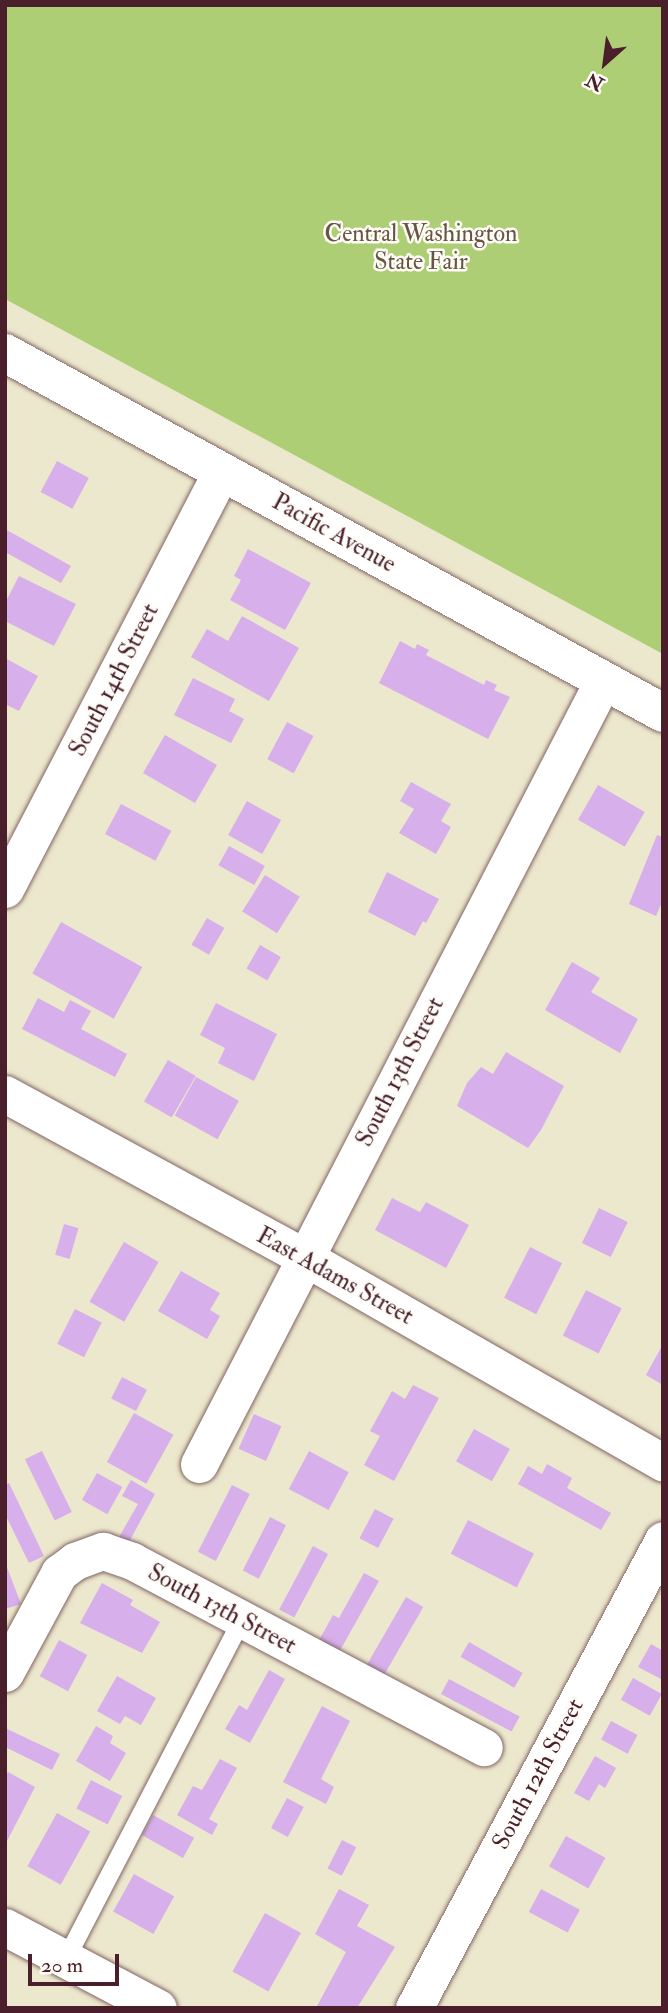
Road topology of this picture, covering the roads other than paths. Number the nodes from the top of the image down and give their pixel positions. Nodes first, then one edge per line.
1 (5, 353) edge
2 (222, 471) junction
3 (603, 681) junction
4 (663, 713) edge
5 (5, 888) edge
6 (5, 1094) edge
7 (304, 1257) junction
8 (663, 1463) edge
9 (199, 1464) dead end
10 (663, 1540) edge
11 (242, 1620) junction
12 (5, 1673) edge
13 (484, 1747) dead end
14 (5, 1927) edge
15 (66, 1959) junction
16 (158, 2008) edge
17 (414, 2008) edge

1 - 2 street, Pacific Avenue
2 - 3 street, Pacific Avenue
2 - 5 street, South 14th Street
3 - 4 street, Pacific Avenue
3 - 7 street, South 13th Street
6 - 7 street, East Adams Street
7 - 8 street, East Adams Street
7 - 9 street, South 13th Street
10 - 17 street, South 12th Street
11 - 12 street, South 13th Street
11 - 13 street, South 13th Street
11 - 15 lane
14 - 15 street
15 - 16 street

